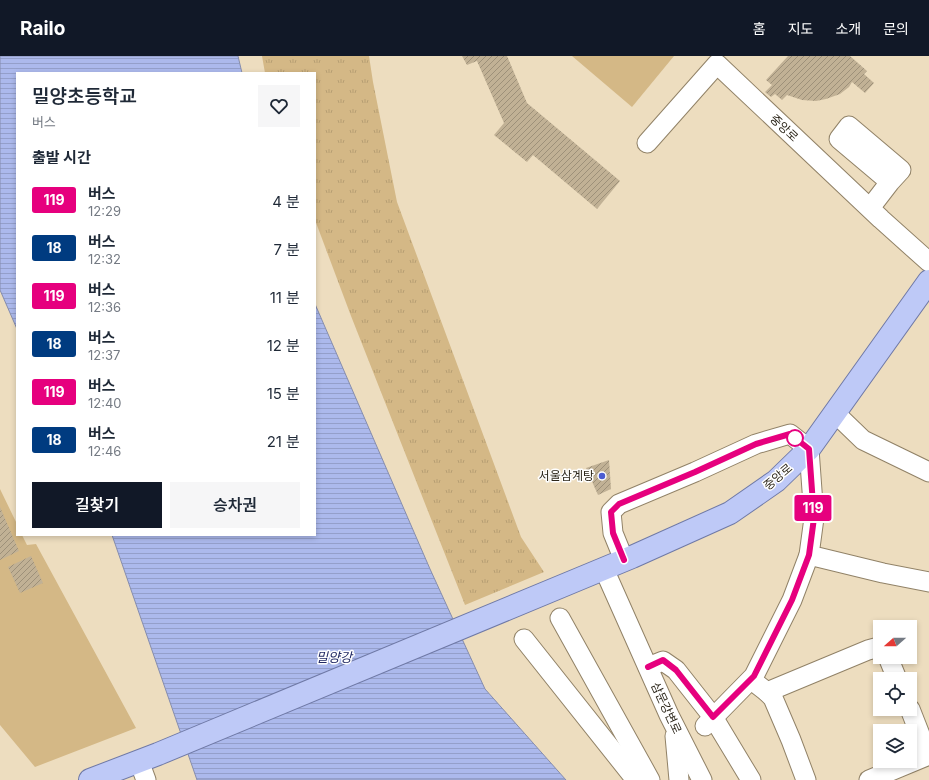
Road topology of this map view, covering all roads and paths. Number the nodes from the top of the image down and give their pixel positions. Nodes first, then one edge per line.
1 (647, 142) dead end
2 (890, 182) dead end
3 (870, 208) junction
4 (929, 262) edge
5 (929, 281) edge
6 (835, 413) junction
7 (809, 449) junction
8 (929, 472) edge
9 (809, 555) junction
10 (624, 560) junction
11 (604, 569) junction
12 (929, 582) edge
13 (560, 618) dead end
14 (524, 639) dead end
15 (873, 649) edge
16 (648, 667) junction
17 (750, 680) junction
18 (767, 692) junction
19 (913, 716) edge
20 (709, 722) junction
21 (673, 724) junction
22 (929, 755) edge
23 (148, 765) edge
24 (90, 780) edge
25 (636, 780) edge
26 (650, 780) edge
27 (679, 780) edge
28 (702, 780) edge
29 (751, 780) edge
30 (806, 780) edge
31 (869, 780) edge

1 - 3 street, 중앙로
2 - 3 street
3 - 4 street, 중앙로
5 - 6 main road, 중앙로
6 - 7 main road, 중앙로
6 - 8 street
7 - 9 street
7 - 10 main road, 중앙로
7 - 10 street
9 - 12 street
9 - 17 street
10 - 11 main road, 중앙로
11 - 16 street, 삼문강변로
11 - 23 main road, 중앙로
13 - 26 street
14 - 25 street
15 - 18 street
16 - 20 street
16 - 21 street, 삼문강변로
17 - 18 street
17 - 20 street
18 - 30 street
19 - 22 street
20 - 29 street
21 - 27 street
21 - 28 street, 삼문강변로
22 - 31 street
23 - 24 main road

